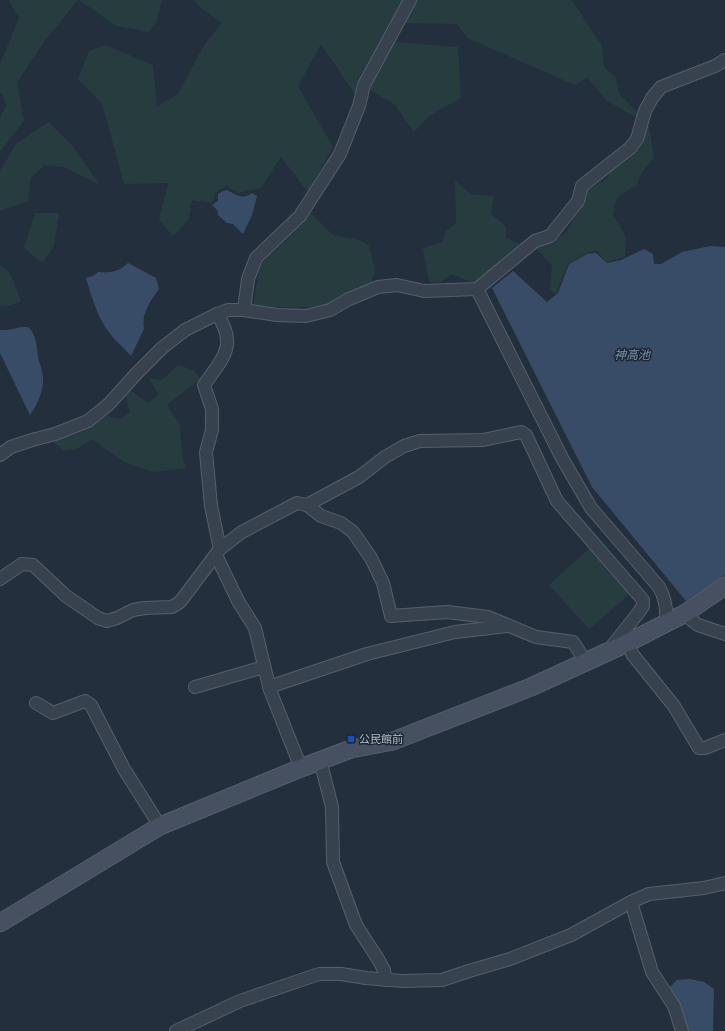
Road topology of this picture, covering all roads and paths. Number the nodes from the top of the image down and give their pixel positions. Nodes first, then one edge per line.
1 (410, 0) edge
2 (725, 60) edge
3 (477, 289) junction
4 (244, 310) junction
5 (217, 314) junction
6 (0, 455) edge
7 (307, 505) junction
8 (218, 552) junction
9 (0, 579) edge
10 (725, 586) edge
11 (684, 614) junction
12 (666, 623) junction
13 (510, 626) junction
14 (725, 634) edge
15 (627, 643) junction
16 (608, 652) junction
17 (586, 662) junction
18 (264, 667) junction
19 (195, 687) dead end
20 (269, 687) junction
21 (36, 703) dead end
22 (725, 740) edge
23 (320, 760) junction
24 (300, 768) junction
25 (160, 826) junction
26 (725, 883) edge
27 (631, 902) junction
28 (0, 923) edge
29 (386, 980) junction
30 (202, 1026) edge
31 (176, 1031) edge
32 (682, 1031) edge

1 - 4 street
2 - 3 street
3 - 4 street
3 - 12 street
4 - 5 street
5 - 6 street
5 - 8 street
7 - 8 street
7 - 13 street
7 - 16 street
8 - 9 street
8 - 18 street
10 - 11 street
11 - 12 street
11 - 14 street
12 - 15 street
13 - 17 street
13 - 20 street
15 - 16 street
15 - 22 street
16 - 17 street
17 - 23 street
18 - 19 street
18 - 20 street
20 - 24 street
21 - 25 street
23 - 24 street
23 - 29 street
24 - 25 street
25 - 28 street
26 - 27 street
27 - 29 street
27 - 32 street
29 - 30 street
30 - 31 street

